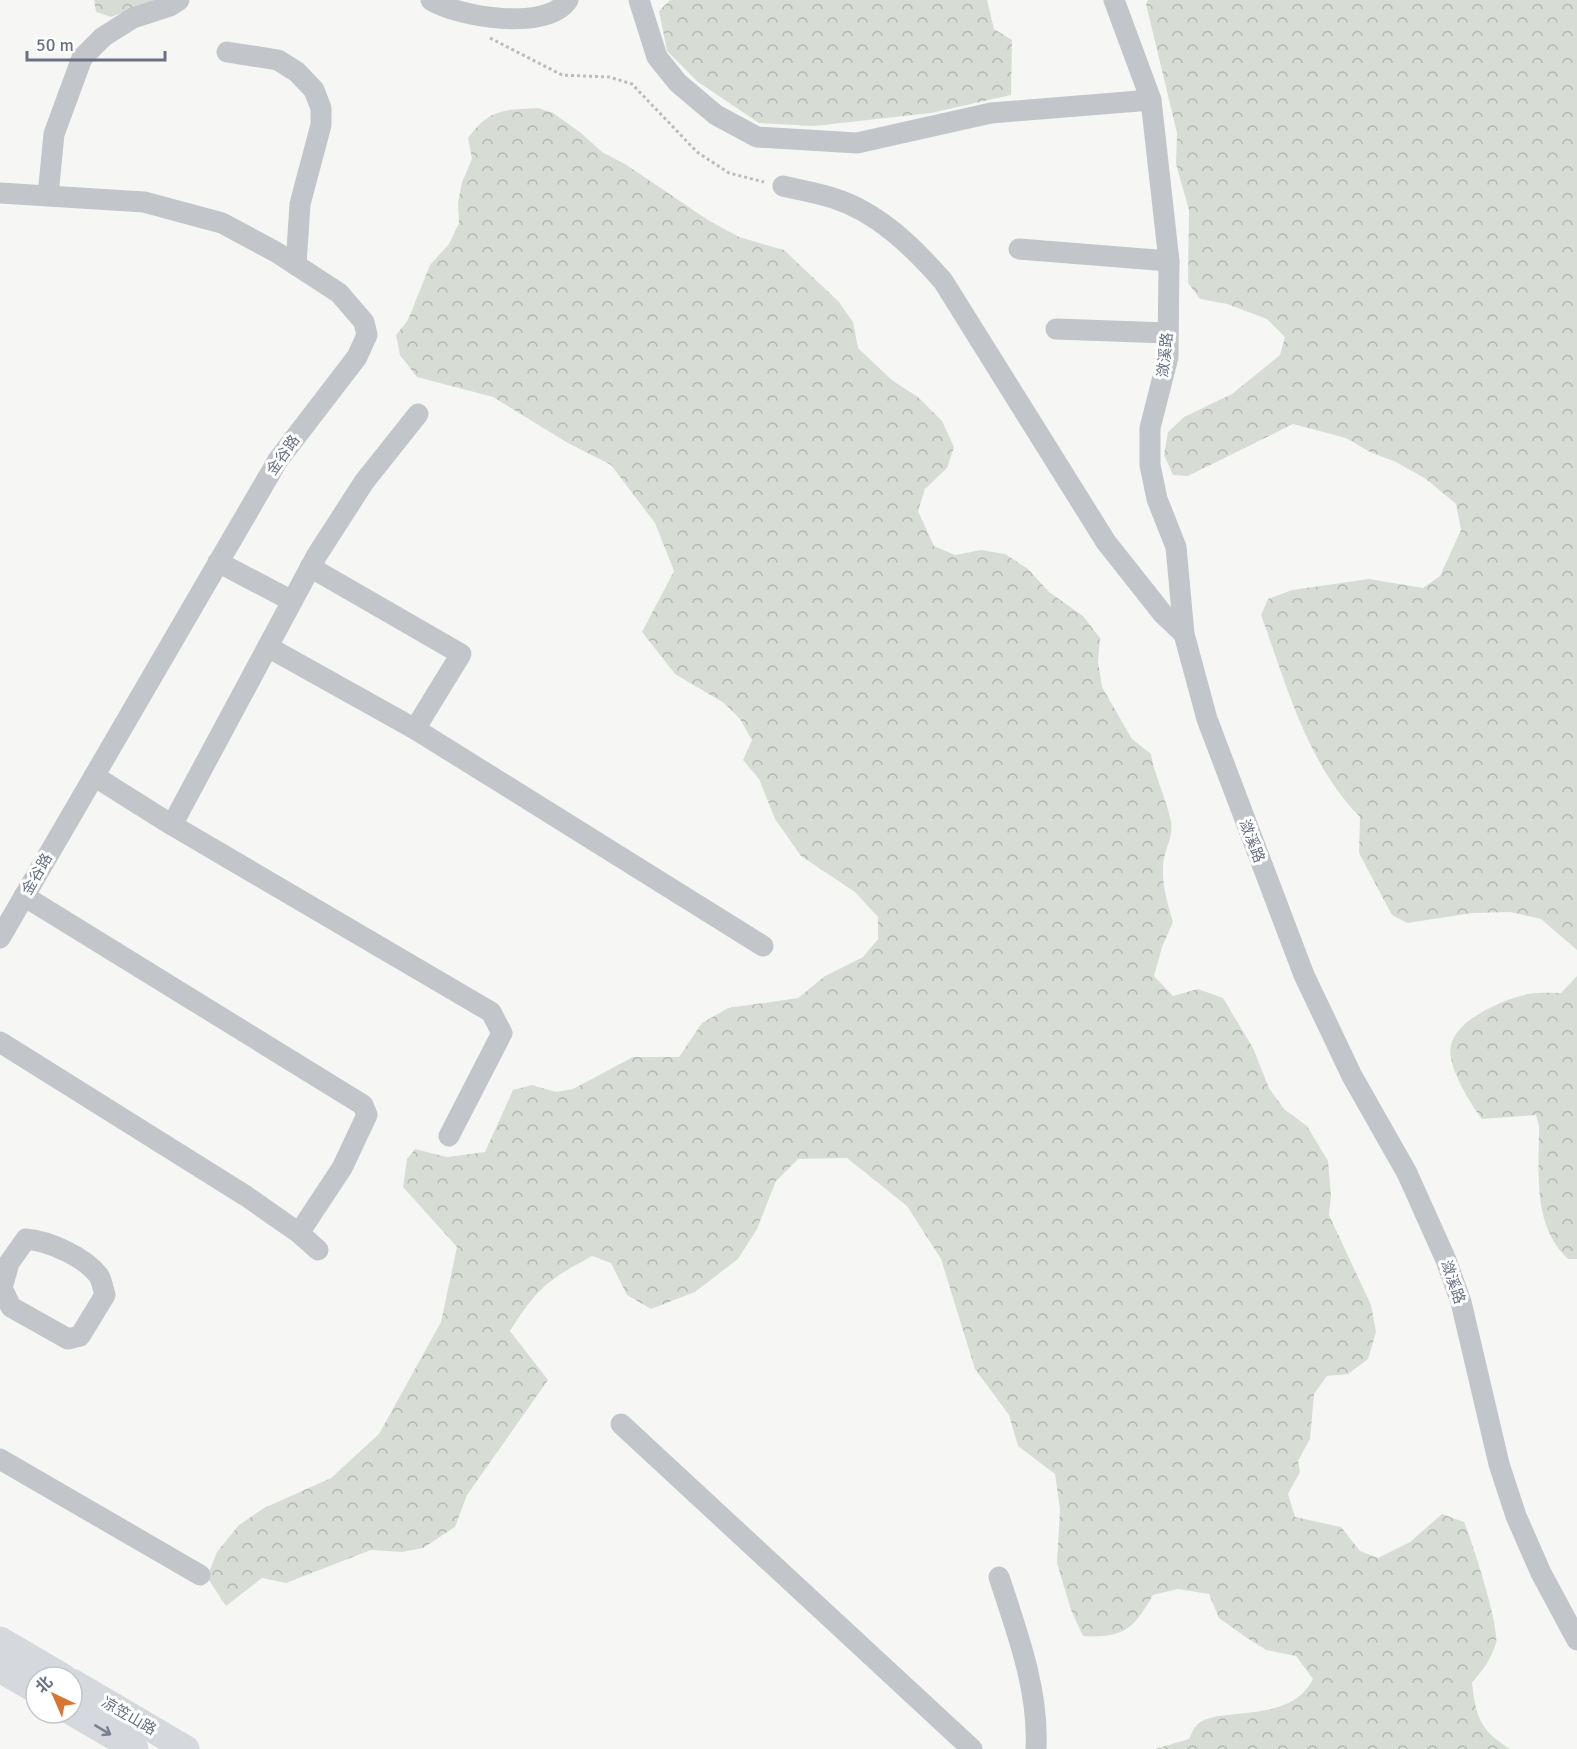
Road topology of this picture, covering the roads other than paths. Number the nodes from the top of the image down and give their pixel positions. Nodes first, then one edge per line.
1 (179, 0) edge
2 (430, 0) edge
3 (568, 0) edge
4 (639, 0) edge
5 (1114, 0) edge
6 (227, 52) dead end
7 (1151, 100) junction
8 (783, 186) road end
9 (0, 193) edge
10 (48, 195) junction
11 (1018, 249) dead end
12 (1169, 261) junction
13 (296, 265) junction
14 (1056, 329) dead end
15 (1167, 333) junction
16 (418, 414) dead end
17 (218, 562) junction
18 (310, 567) junction
19 (292, 601) junction
20 (1184, 634) junction
21 (268, 647) junction
22 (415, 729) junction
23 (94, 776) junction
24 (172, 825) junction
25 (24, 896) junction
26 (0, 938) edge
27 (763, 946) dead end
28 (0, 1042) edge
29 (449, 1136) dead end
30 (299, 1233) junction
31 (318, 1250) dead end
32 (5, 1260) edge
33 (621, 1424) dead end
34 (0, 1459) edge
35 (200, 1575) dead end
36 (999, 1577) dead end
37 (0, 1640) edge
38 (1577, 1640) edge
39 (43, 1665) edge
40 (0, 1669) edge
41 (24, 1683) edge
42 (84, 1689) edge
43 (84, 1719) edge
44 (135, 1749) edge
45 (186, 1749) edge
46 (972, 1749) edge
47 (1036, 1749) edge

1 - 10 street
2 - 3 street
4 - 7 street
5 - 7 street, 潋溪路
6 - 13 street
7 - 12 street, 潋溪路
8 - 20 street
9 - 10 street, 金谷路
10 - 13 street, 金谷路
11 - 12 street
12 - 15 street, 潋溪路
13 - 17 street, 金谷路
14 - 15 street
15 - 20 street, 潋溪路
16 - 18 street
17 - 19 street
17 - 23 street, 金谷路
18 - 19 street
18 - 22 street
19 - 21 street
20 - 38 street, 潋溪路
21 - 22 street
21 - 24 street
22 - 27 street
23 - 24 street
23 - 25 street, 金谷路
24 - 29 street
25 - 26 street, 金谷路
25 - 30 street
28 - 30 street
30 - 31 street
32 - 32 street
33 - 46 street
34 - 35 street
36 - 47 street
37 - 39 main road
40 - 41 main road
42 - 45 main road, 凉笠山路
43 -> 44 main road, 凉笠山路

